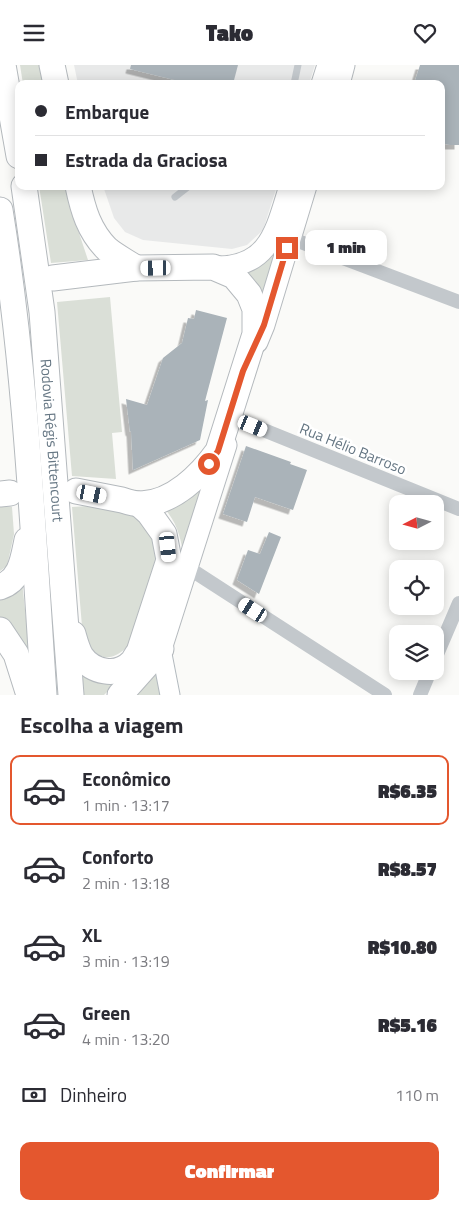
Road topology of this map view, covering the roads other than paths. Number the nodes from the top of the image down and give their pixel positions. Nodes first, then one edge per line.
1 (3, 65) edge
2 (52, 65) edge
3 (298, 65) edge
4 (328, 65) edge
5 (344, 65) edge
6 (55, 80) edge
7 (295, 80) edge
8 (323, 80) edge
9 (340, 80) edge
10 (15, 133) edge
11 (25, 190) edge
12 (79, 190) edge
13 (184, 190) edge
14 (289, 190) edge
15 (305, 190) edge
16 (175, 197) dead end
17 (0, 210) edge
18 (290, 238) junction
19 (0, 239) edge
20 (213, 267) junction
21 (10, 268) junction
22 (136, 268) junction
23 (53, 278) dead end
24 (459, 302) edge
25 (243, 371) junction
26 (234, 418) junction
27 (76, 491) dead end
28 (139, 504) junction
29 (459, 509) edge
30 (32, 513) junction
31 (187, 567) junction
32 (0, 587) edge
33 (65, 598) junction
34 (459, 603) edge
35 (0, 630) edge
36 (444, 638) edge
37 (161, 649) junction
38 (426, 680) edge
39 (29, 695) edge
40 (44, 695) edge
41 (72, 695) edge
42 (120, 695) edge
43 (170, 695) edge
44 (385, 695) edge
45 (420, 695) edge

1 - 10 highway
2 - 6 highway
3 - 7 lane
4 - 8 main road
5 - 9 main road
11 - 33 highway, Rodovia Régis Bittencourt
12 - 22 highway
13 - 16 lane
14 - 20 main road
15 - 18 main road
17 - 21 highway, Rodovia Régis Bittencourt
18 - 24 street
18 - 25 main road
19 - 21 highway
20 - 22 highway
20 - 25 highway
21 - 30 highway, Rodovia Régis Bittencourt
22 - 23 highway
25 - 26 main road
25 - 28 highway
26 - 29 street, Rua Hélio Barroso
26 - 31 main road
27 - 28 highway
28 - 33 highway
30 - 32 highway
30 - 40 highway, Rodovia Régis Bittencourt
31 - 37 main road
31 - 44 street
33 - 41 highway, Rodovia Régis Bittencourt
34 - 36 street
35 - 39 highway
37 - 42 highway
37 - 43 main road
38 - 45 street

